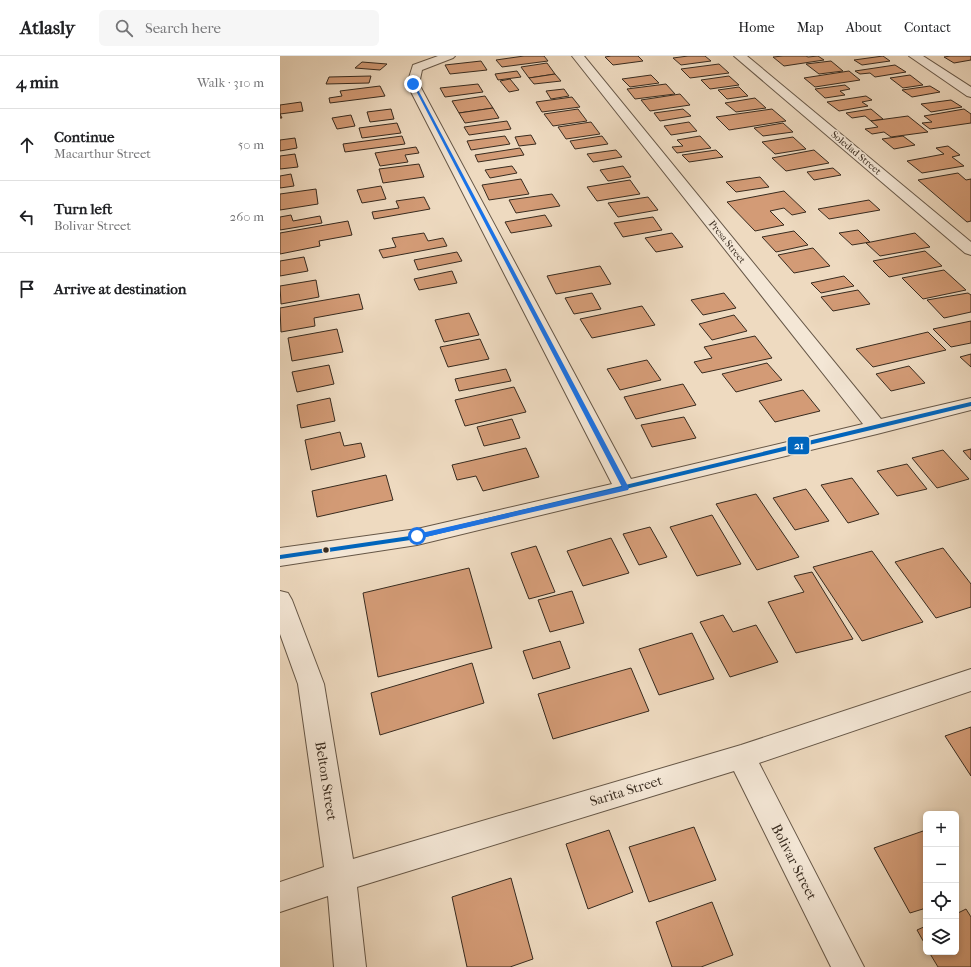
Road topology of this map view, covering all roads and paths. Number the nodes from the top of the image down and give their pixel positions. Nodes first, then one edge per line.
1 (448, 56) edge
2 (578, 56) edge
3 (740, 56) edge
4 (915, 56) edge
5 (971, 93) edge
6 (971, 250) edge
7 (971, 404) edge
8 (877, 428) junction
9 (625, 488) junction
10 (280, 557) edge
11 (280, 600) edge
12 (971, 680) edge
13 (741, 757) junction
14 (341, 877) junction
15 (280, 897) edge
16 (350, 967) edge
17 (848, 967) edge

1 - 9 street
2 - 8 street, Presa Street
3 - 6 street, Soledad Street
4 - 5 street
7 - 8 street
8 - 9 street
9 - 10 street
11 - 14 street, Belton Street
12 - 13 street, Sarita Street
13 - 14 street, Sarita Street
13 - 17 street, Bolivar Street
14 - 15 street, Sarita Street
14 - 16 street, Belton Street

